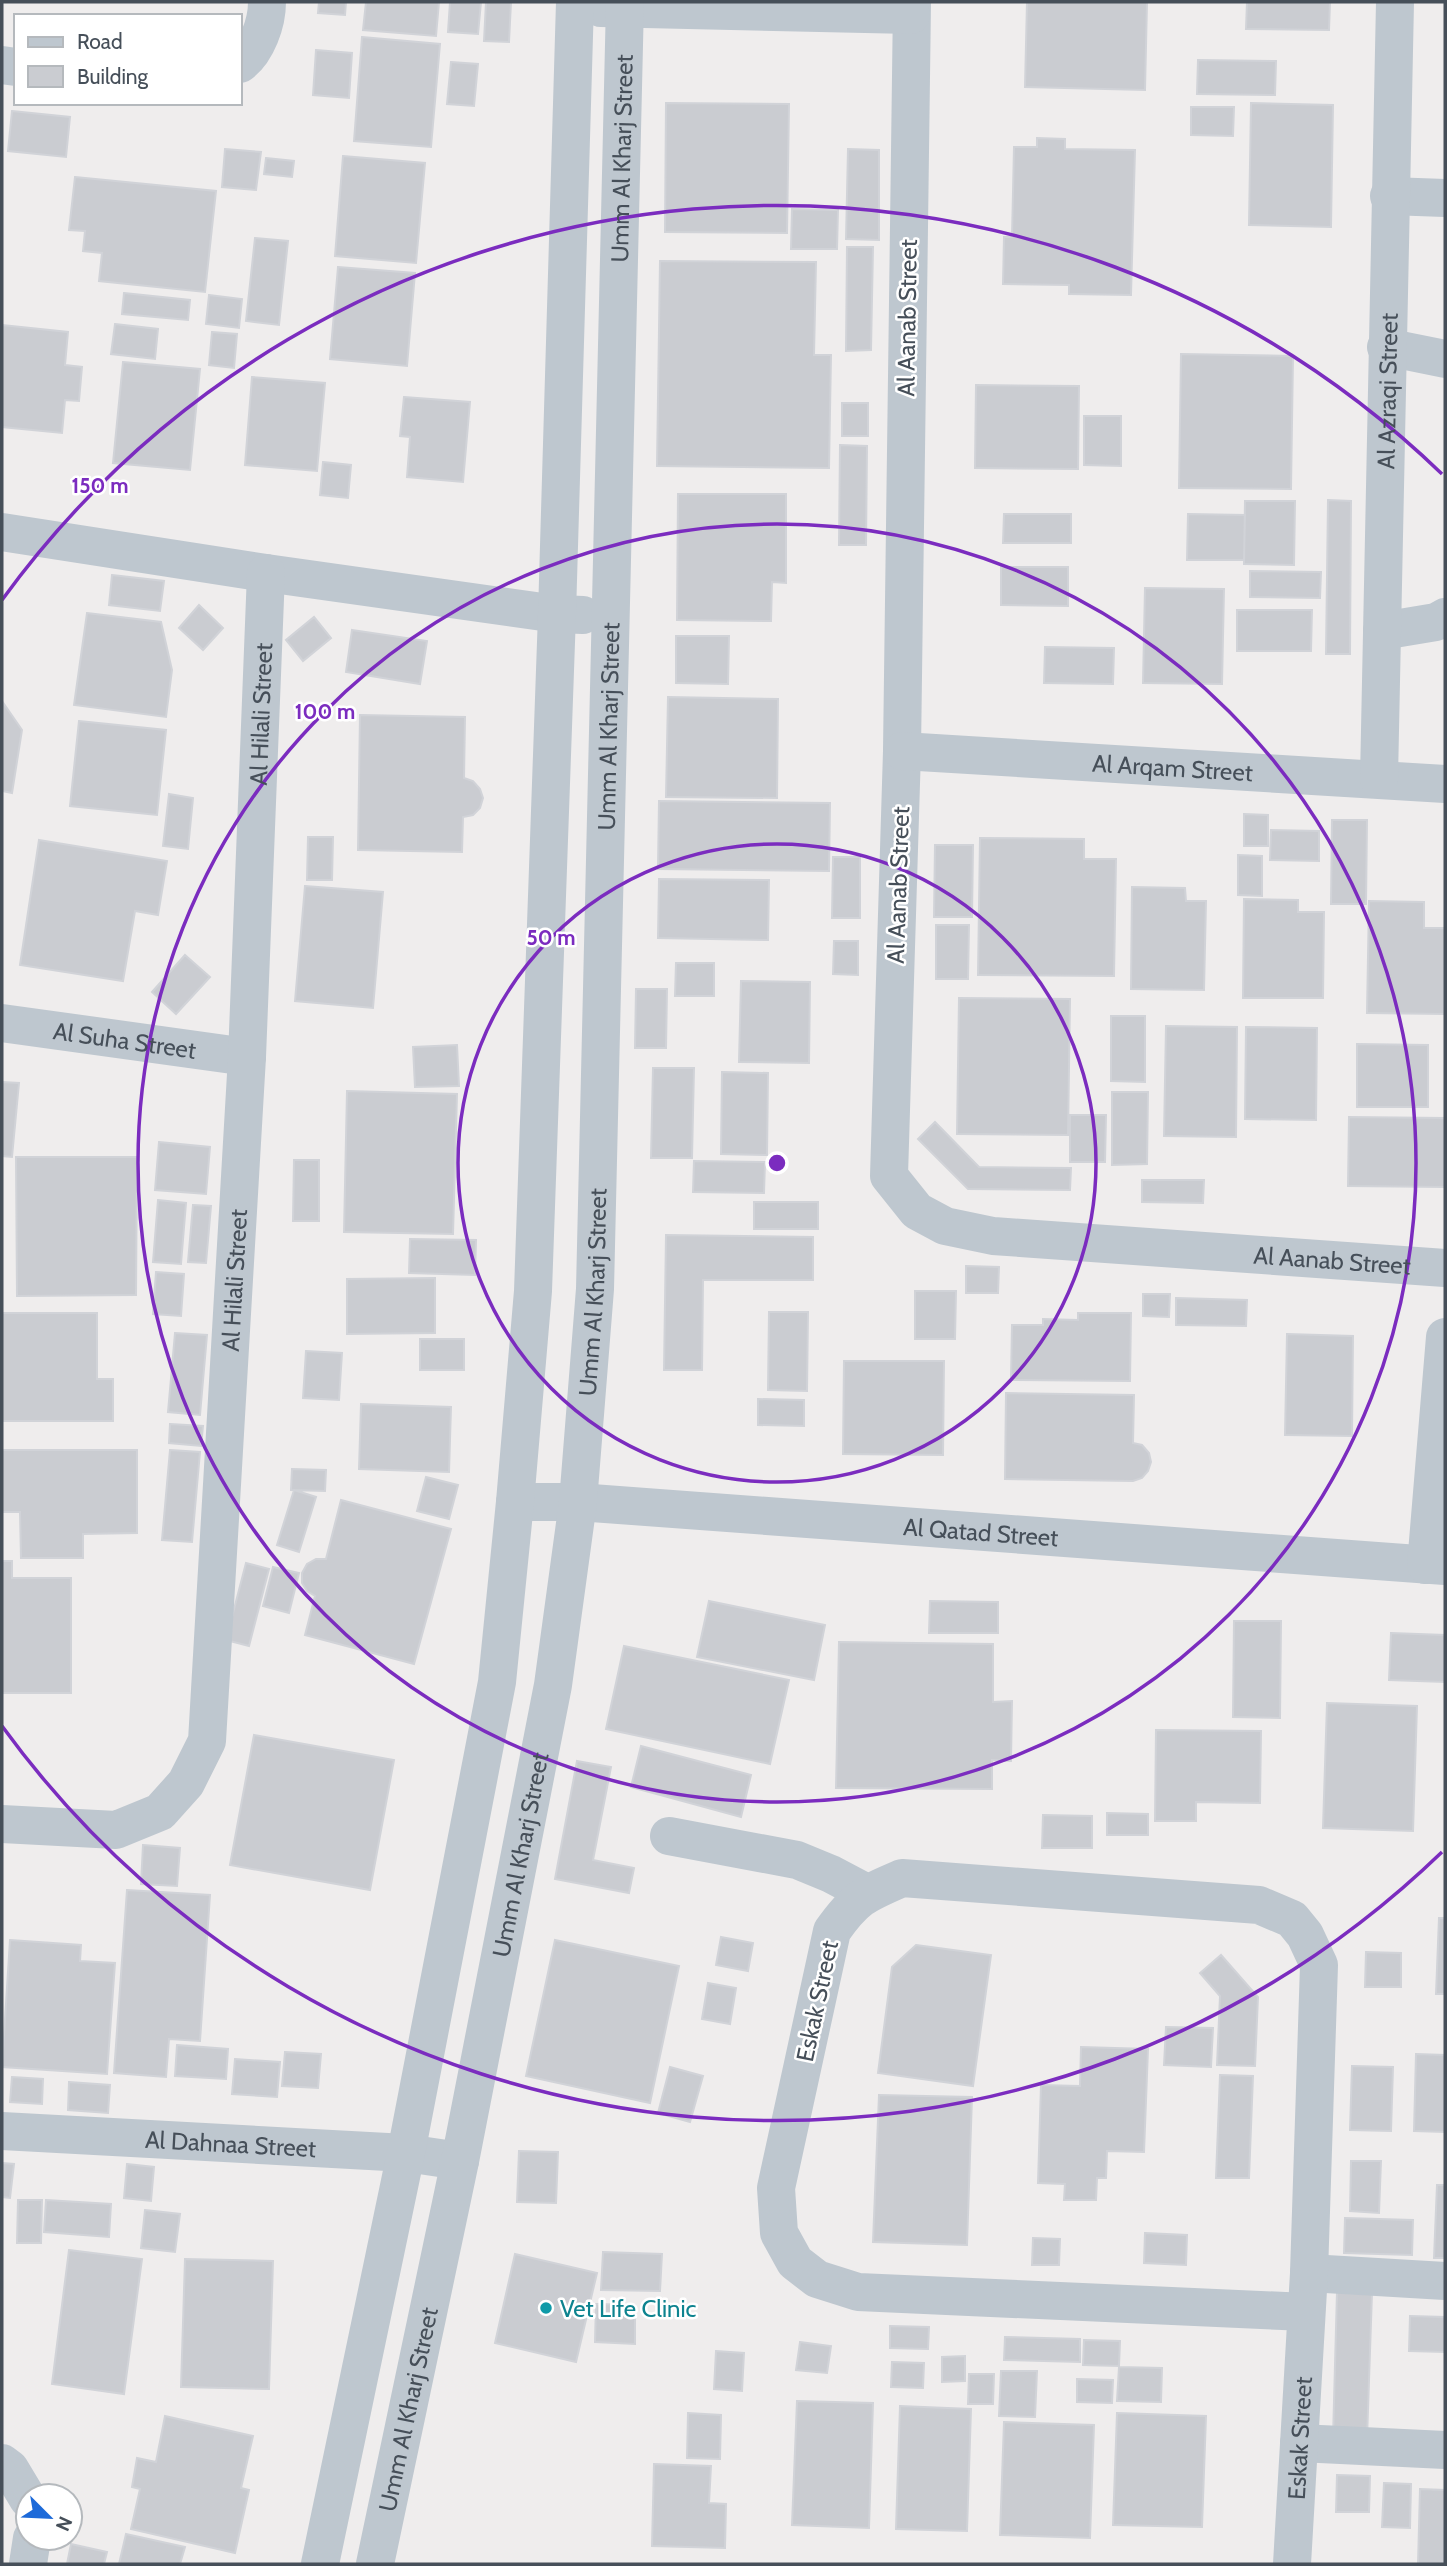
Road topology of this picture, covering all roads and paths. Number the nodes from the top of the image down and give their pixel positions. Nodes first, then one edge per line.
1 (267, 2) edge
2 (1395, 2) edge
3 (575, 5) edge
4 (625, 5) edge
5 (911, 9) edge
6 (242, 62) edge
7 (1389, 196) junction
8 (1445, 198) edge
9 (1386, 347) junction
10 (1445, 359) edge
11 (2, 532) edge
12 (266, 573) junction
13 (557, 614) junction
14 (610, 617) junction
15 (1445, 617) edge
16 (1382, 631) junction
17 (902, 751) junction
18 (1379, 779) junction
19 (1445, 784) edge
20 (2, 1023) edge
21 (247, 1057) junction
22 (1445, 1268) edge
23 (1445, 1337) edge
24 (515, 1502) junction
25 (578, 1502) junction
26 (1436, 1566) edge
27 (2, 1824) edge
28 (669, 1836) dead end
29 (867, 1894) junction
30 (2, 2131) edge
31 (406, 2153) junction
32 (460, 2161) junction
33 (1309, 2273) junction
34 (1445, 2281) edge
35 (1306, 2312) junction
36 (1298, 2443) junction
37 (1445, 2450) edge
38 (2, 2463) edge
39 (18, 2482) edge
40 (320, 2564) edge
41 (375, 2564) edge
42 (1292, 2564) edge

1 - 6 street
2 - 7 street, Al Azraqi Street
3 - 4 street, Al Aanab Street
3 - 13 street, Umm Al Kharj Street
4 - 5 street, Al Aanab Street
4 - 14 street, Umm Al Kharj Street
5 - 17 street, Al Aanab Street
7 - 8 street
7 - 9 street, Al Azraqi Street
9 - 10 street
9 - 16 street, Al Azraqi Street
11 - 12 street
12 - 13 street
12 - 21 street, Al Hilali Street
13 - 14 street
13 - 24 street, Umm Al Kharj Street
14 - 25 street, Umm Al Kharj Street
15 - 16 street
16 - 18 street, Al Azraqi Street
17 - 18 street, Al Arqam Street
17 - 22 street, Al Aanab Street
18 - 19 street, Al Arqam Street
20 - 21 street, Al Suha Street
21 - 27 street, Al Hilali Street
23 - 26 street
24 - 25 street, Al Qatad Street
24 - 31 street, Umm Al Kharj Street
25 - 26 street, Al Qatad Street
25 - 32 street, Umm Al Kharj Street
28 - 29 street
29 - 33 street, Eskak Street
29 - 35 street, Eskak Street
30 - 31 street, Al Dahnaa Street
31 - 32 street, Al Dahnaa Street
31 - 40 street, Umm Al Kharj Street
32 - 41 street, Umm Al Kharj Street
33 - 34 street
33 - 35 street, Eskak Street
35 - 36 street, Eskak Street
36 - 37 street
36 - 42 street, Eskak Street
38 - 39 street

